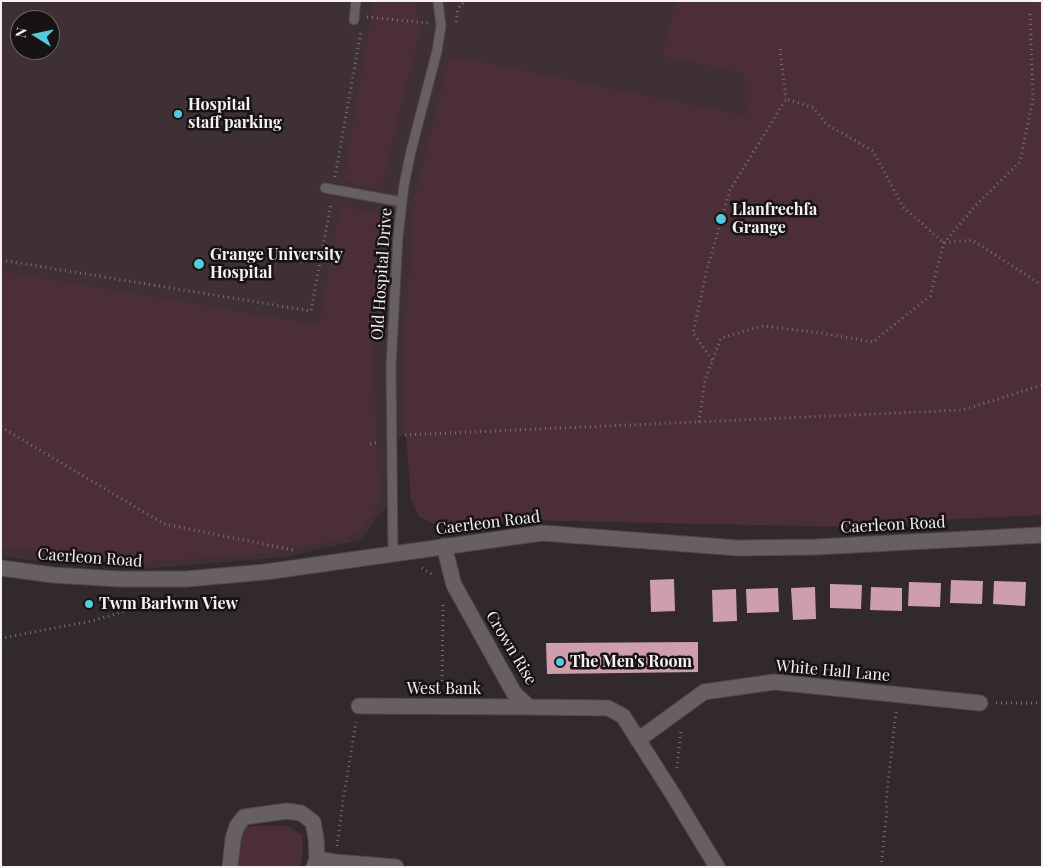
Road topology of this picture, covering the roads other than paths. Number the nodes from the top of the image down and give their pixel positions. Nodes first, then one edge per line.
1 (356, 1) edge
2 (438, 1) edge
3 (358, 17) road end
4 (329, 189) road end
5 (402, 202) junction
6 (1042, 535) edge
7 (444, 546) junction
8 (393, 554) junction
9 (1, 568) edge
10 (980, 703) road end
11 (359, 706) road end
12 (530, 707) junction
13 (638, 740) junction
14 (315, 863) edge
15 (230, 867) edge
16 (396, 867) edge
17 (717, 867) edge

1 - 3 lane
2 - 5 lane, Old Hospital Drive
4 - 5 lane
5 - 8 lane, Old Hospital Drive
6 - 7 street, Caerleon Road
7 - 8 street, Caerleon Road
7 - 12 street, Crown Rise
8 - 9 street, Caerleon Road
10 - 13 street, White Hall Lane
11 - 12 street, West Bank
12 - 13 street, Crown Rise
13 - 17 street, Crown Rise
14 - 15 street
14 - 16 street

